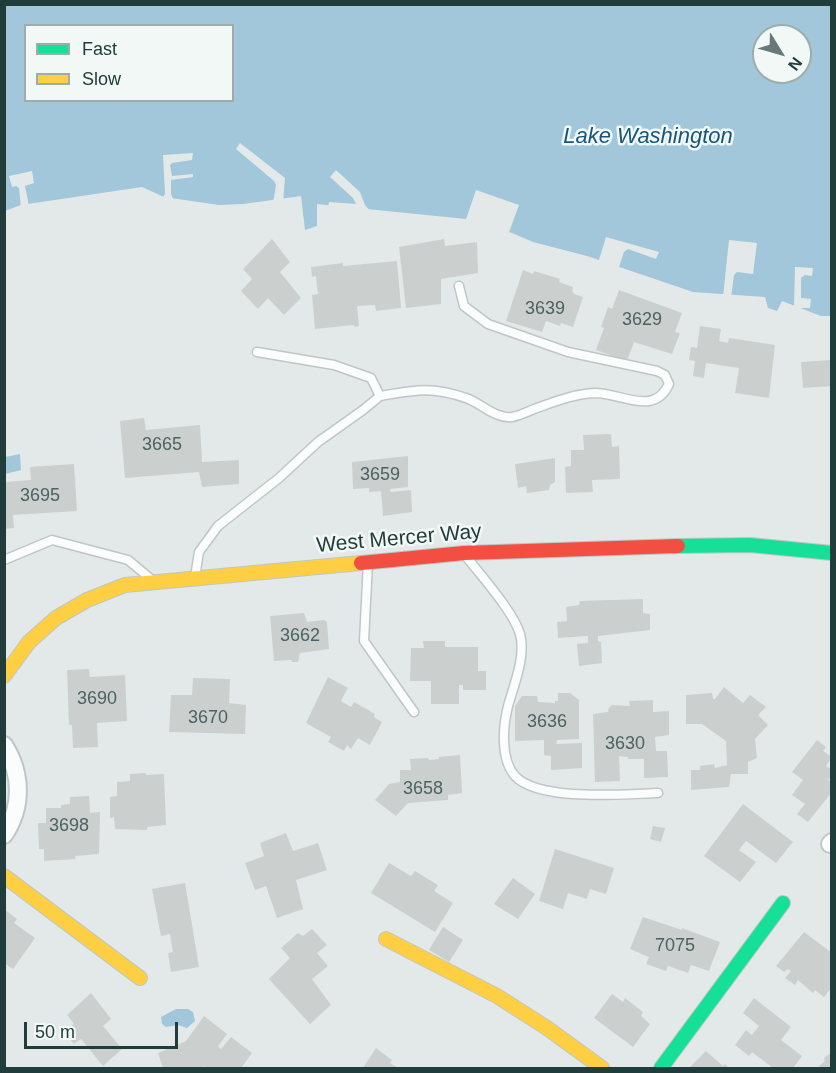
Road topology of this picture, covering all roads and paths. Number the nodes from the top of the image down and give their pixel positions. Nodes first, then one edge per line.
1 (459, 286) dead end
2 (256, 352) dead end
3 (380, 396) junction
4 (464, 553) junction
5 (831, 553) edge
6 (4, 560) edge
7 (368, 562) junction
8 (194, 578) junction
9 (154, 582) junction
10 (4, 675) edge
11 (414, 711) dead end
12 (4, 745) edge
13 (658, 793) dead end
14 (4, 835) edge
15 (4, 876) edge
16 (783, 903) dead end
17 (386, 939) dead end
18 (140, 978) dead end
19 (602, 1068) edge
20 (661, 1068) edge

1 - 3 lane
2 - 3 lane
3 - 8 lane
4 - 5 street, West Mercer Way
4 - 7 street, West Mercer Way
4 - 13 lane
6 - 9 lane
7 - 8 street, West Mercer Way
7 - 11 lane
8 - 9 street, West Mercer Way
9 - 10 street, West Mercer Way
12 - 14 street
15 - 18 street
16 - 20 street
17 - 19 street

